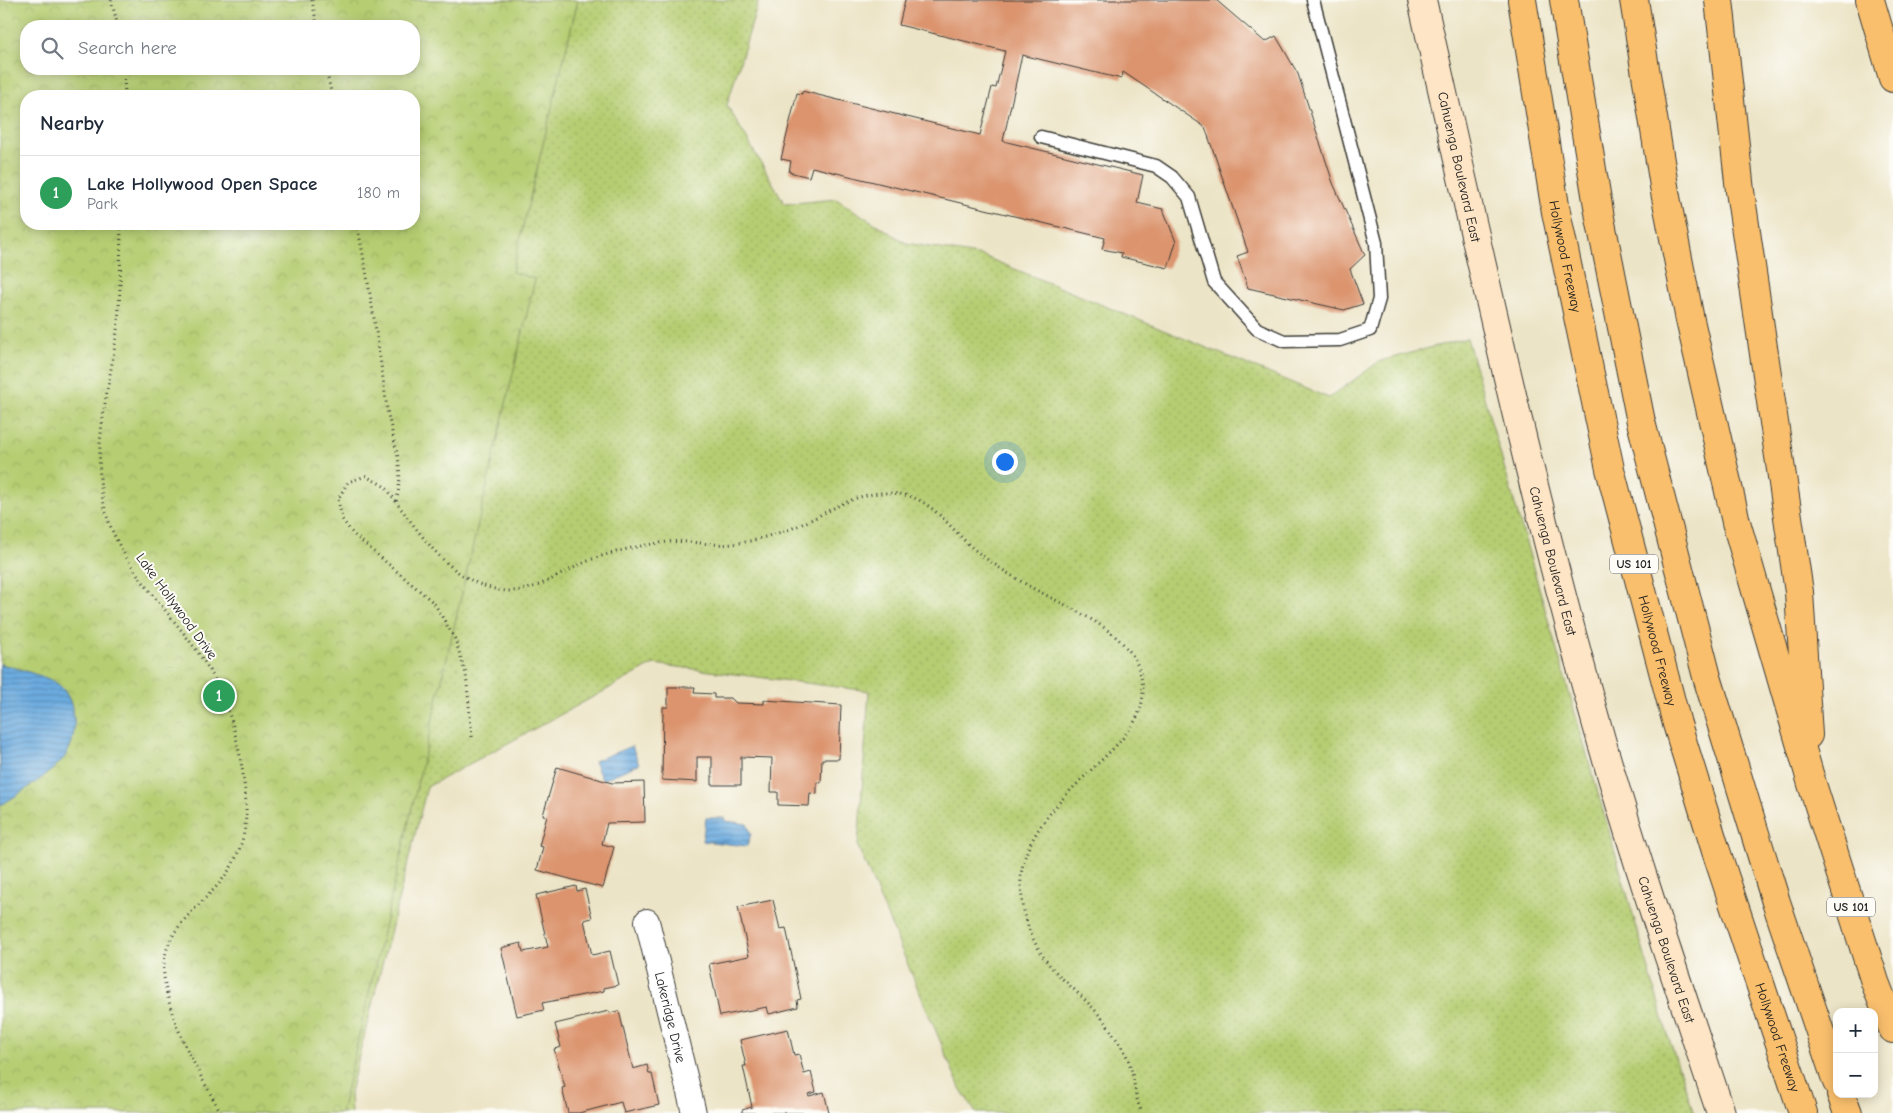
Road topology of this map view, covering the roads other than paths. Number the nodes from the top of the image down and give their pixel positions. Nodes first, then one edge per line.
1 (1313, 0) edge
2 (1422, 0) edge
3 (1522, 0) edge
4 (1564, 0) edge
5 (1634, 0) edge
6 (1719, 0) edge
7 (1870, 0) edge
8 (1893, 78) edge
9 (1041, 137) dead end
10 (1812, 784) junction
11 (647, 921) dead end
12 (1893, 1029) edge
13 (1833, 1070) edge
14 (1842, 1098) edge
15 (694, 1113) edge
16 (1721, 1113) edge
17 (1803, 1113) edge
18 (1848, 1113) edge

1 - 9 lane
2 - 16 main road, Cahuenga Boulevard East
3 - 17 main road, Hollywood Freeway / US 101
4 - 13 main road
5 - 10 main road, US 101
6 - 10 main road
7 - 8 main road
10 - 12 main road, US 101
11 - 15 street, Lakeridge Drive
14 - 18 main road

